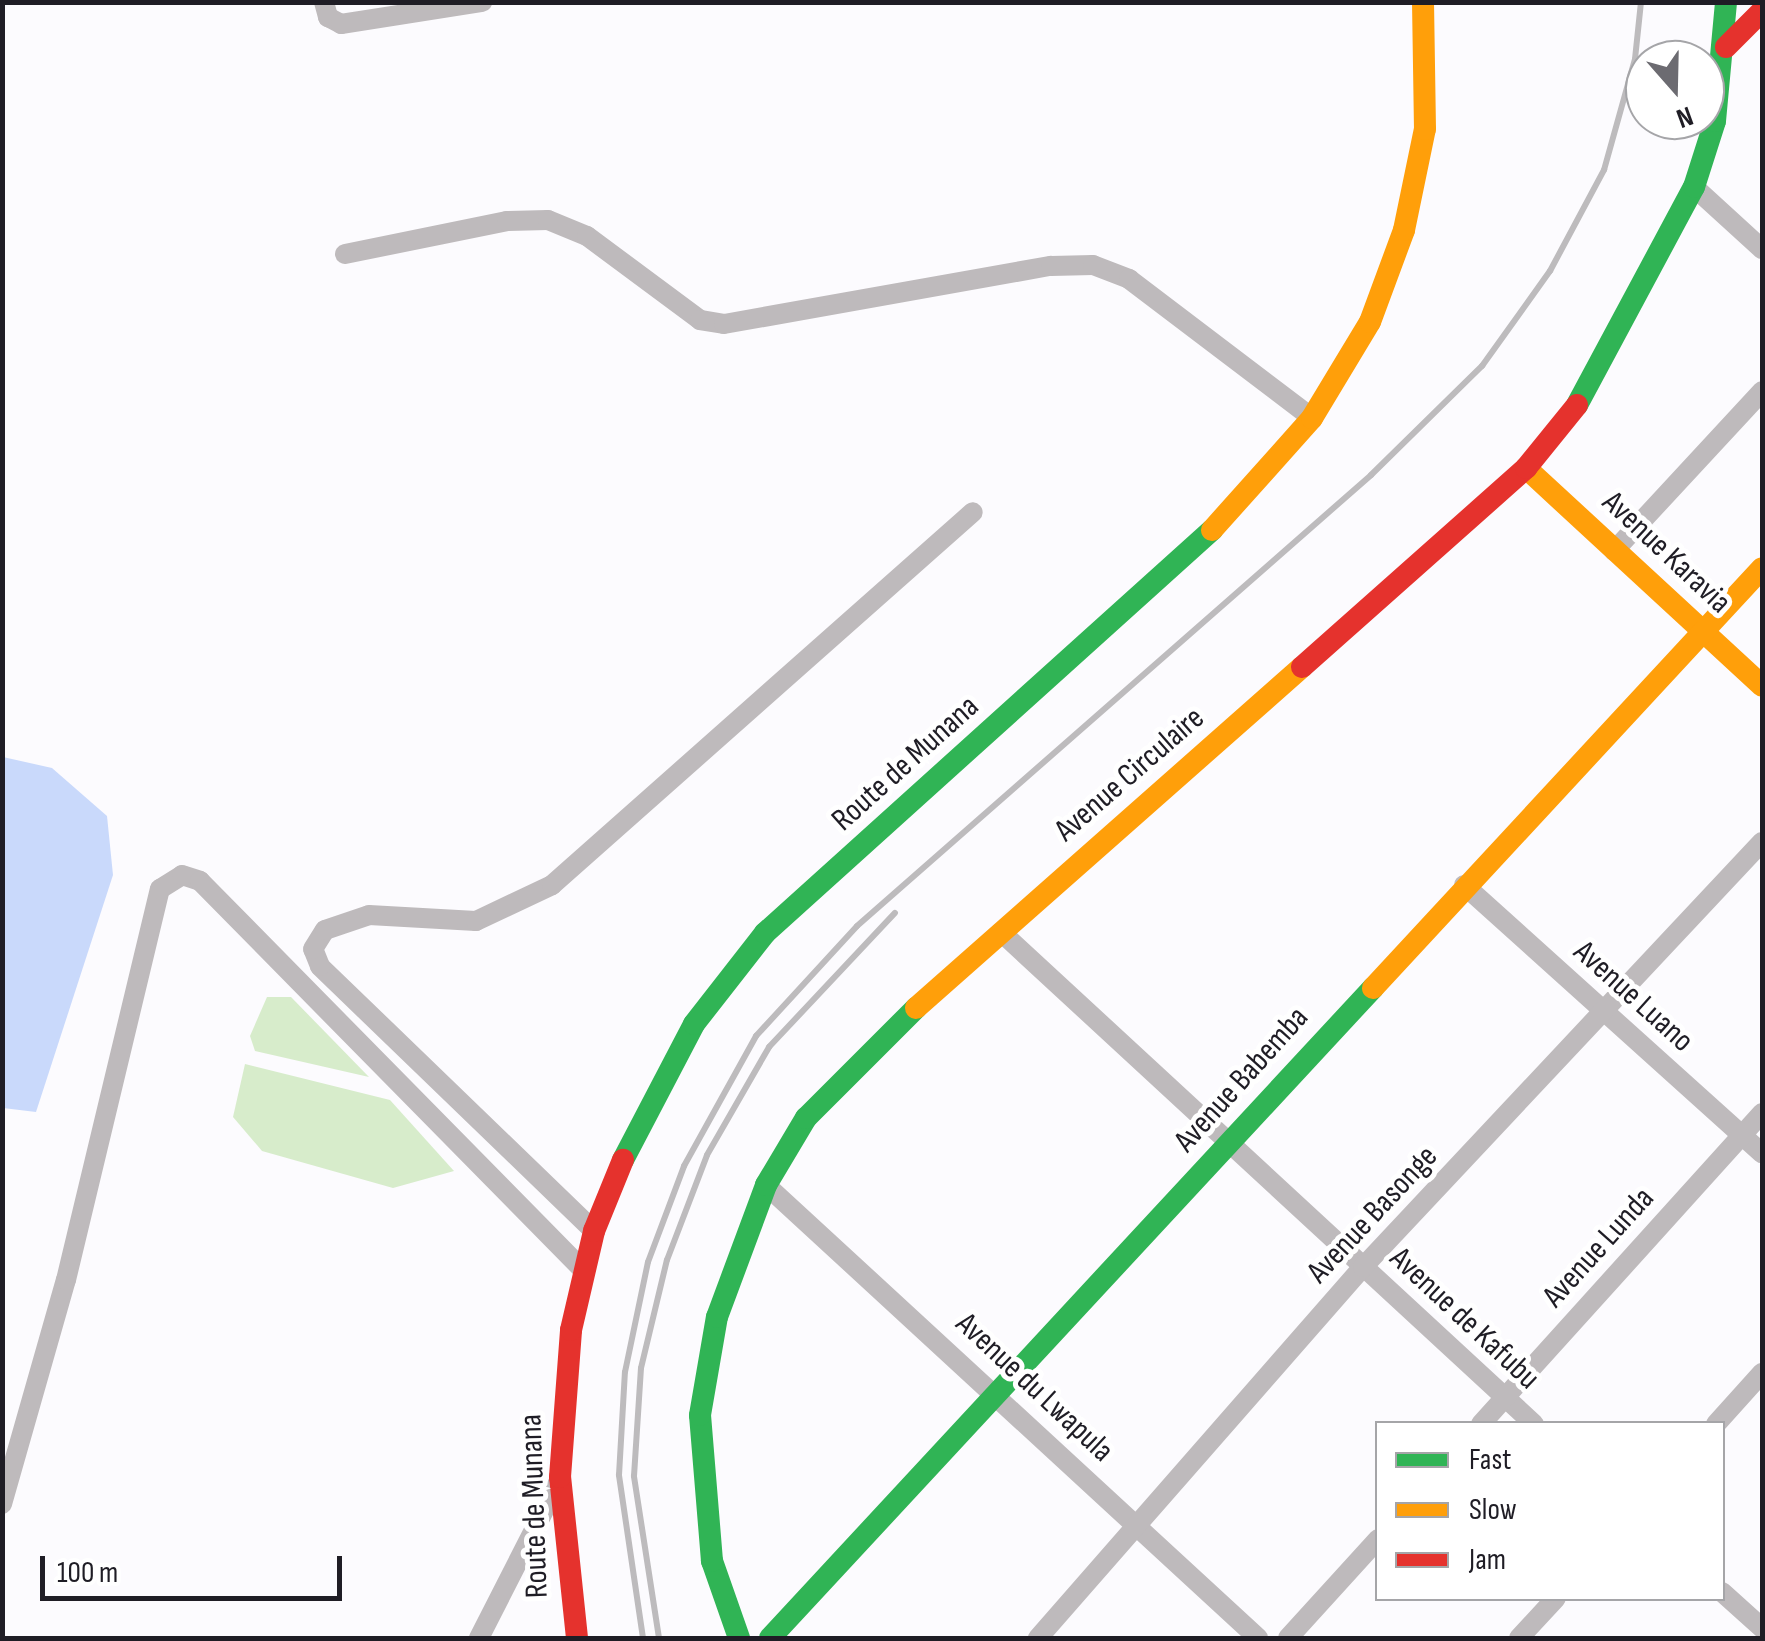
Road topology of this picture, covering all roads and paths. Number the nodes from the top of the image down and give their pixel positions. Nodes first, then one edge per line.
1 (324, 2) edge
2 (482, 2) edge
3 (1424, 2) edge
4 (1726, 2) edge
5 (1762, 11) edge
6 (1726, 47) junction
7 (1694, 187) junction
8 (1762, 249) edge
9 (346, 254) dead end
10 (1762, 391) edge
11 (1312, 418) junction
12 (1526, 468) junction
13 (973, 512) dead end
14 (1614, 551) junction
15 (1762, 568) edge
16 (1703, 632) junction
17 (1762, 686) edge
18 (1762, 842) edge
19 (1464, 885) junction
20 (1002, 932) junction
21 (1606, 1013) junction
22 (1762, 1113) edge
23 (1742, 1136) junction
24 (1228, 1143) junction
25 (1762, 1154) edge
26 (766, 1185) junction
27 (594, 1231) junction
28 (1363, 1267) junction
29 (584, 1272) junction
30 (1762, 1373) edge
31 (998, 1394) junction
32 (1504, 1398) junction
33 (1484, 1421) edge
34 (1531, 1421) edge
35 (1719, 1421) edge
36 (560, 1477) junction
37 (2, 1504) edge
38 (1140, 1528) junction
39 (1375, 1542) edge
40 (1725, 1595) edge
41 (1553, 1601) edge
42 (1762, 1628) edge
43 (479, 1638) edge
44 (577, 1638) edge
45 (739, 1638) edge
46 (770, 1638) edge
47 (1038, 1638) edge
48 (1258, 1638) edge
49 (1288, 1638) edge
50 (1519, 1638) edge

1 - 2 street
3 - 11 street, Route de Munana
4 - 6 street, Avenue Circulaire
5 - 6 street
6 - 7 street, Avenue Circulaire
7 - 8 street
7 - 12 street, Avenue Circulaire
9 - 11 street
10 - 14 street
11 - 27 street, Route de Munana
12 - 14 street, Avenue Karavia
12 - 20 street, Avenue Circulaire
13 - 27 street
14 - 16 street, Avenue Karavia
15 - 16 street, Avenue Babemba
16 - 17 street, Avenue Karavia
16 - 19 street, Avenue Babemba
18 - 21 street, Avenue Basonge
19 - 21 street, Avenue Luano
19 - 24 street, Avenue Babemba
20 - 24 street, Avenue de Kafubu
20 - 26 street, Avenue Circulaire
21 - 23 street, Avenue Luano
21 - 28 street, Avenue Basonge
22 - 23 street, Avenue Lunda
23 - 25 street, Avenue Luano
23 - 32 street, Avenue Lunda
24 - 28 street, Avenue de Kafubu
24 - 31 street, Avenue Babemba
26 - 31 street, Avenue du Lwapula
26 - 45 street, Avenue Circulaire
27 - 29 street, Route de Munana
28 - 32 street, Avenue de Kafubu
28 - 38 street, Avenue Basonge
29 - 36 street, Route de Munana
29 - 37 street
30 - 35 street
31 - 38 street, Avenue du Lwapula
31 - 46 street, Avenue Babemba
32 - 33 street, Avenue Lunda
32 - 34 street, Avenue de Kafubu
36 - 43 street
36 - 44 street, Route de Munana
38 - 47 street, Avenue Basonge
38 - 48 street, Avenue du Lwapula
39 - 49 street
40 - 42 street
41 - 50 street

